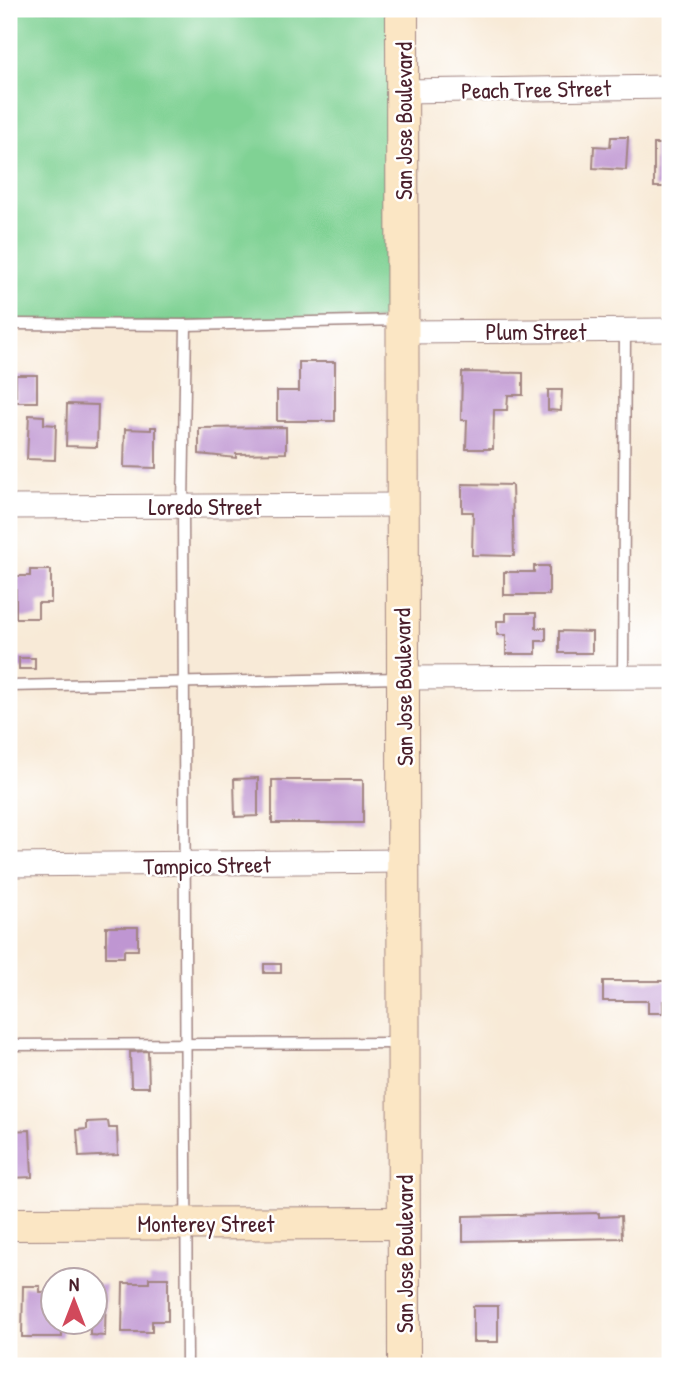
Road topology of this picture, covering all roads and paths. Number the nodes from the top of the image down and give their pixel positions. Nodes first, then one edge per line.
1 (402, 9) edge
2 (670, 87) edge
3 (403, 90) junction
4 (9, 324) edge
5 (186, 325) junction
6 (402, 326) junction
7 (670, 330) edge
8 (625, 331) junction
9 (401, 505) junction
10 (183, 506) junction
11 (9, 507) edge
12 (623, 676) junction
13 (670, 677) edge
14 (402, 678) junction
15 (183, 682) junction
16 (9, 686) edge
17 (404, 861) junction
18 (9, 865) edge
19 (184, 866) junction
20 (405, 1043) junction
21 (185, 1044) junction
22 (9, 1045) edge
23 (187, 1223) junction
24 (404, 1223) junction
25 (9, 1224) edge
26 (187, 1366) edge
27 (404, 1366) edge

1 - 3 street, San Jose Boulevard
2 - 3 street, Peach Tree Street
3 - 6 street, San Jose Boulevard
4 - 5 lane
5 - 6 lane
5 - 10 lane
6 - 8 street, Plum Street
6 - 9 street, San Jose Boulevard
7 - 8 street, Plum Street
8 - 12 lane
9 - 10 street, Loredo Street
9 - 14 street, San Jose Boulevard
10 - 11 street, Loredo Street
10 - 15 lane
12 - 13 street
12 - 14 street
14 - 15 lane
14 - 17 street, San Jose Boulevard
15 - 16 lane
15 - 19 lane
17 - 19 street, Tampico Street
17 - 20 street, San Jose Boulevard
18 - 19 street, Tampico Street
19 - 21 lane
20 - 21 lane
20 - 24 street, San Jose Boulevard
21 - 22 lane
21 - 23 lane
23 - 24 street, Monterey Street
23 - 25 street, Monterey Street
23 - 26 lane
24 - 27 street, San Jose Boulevard

